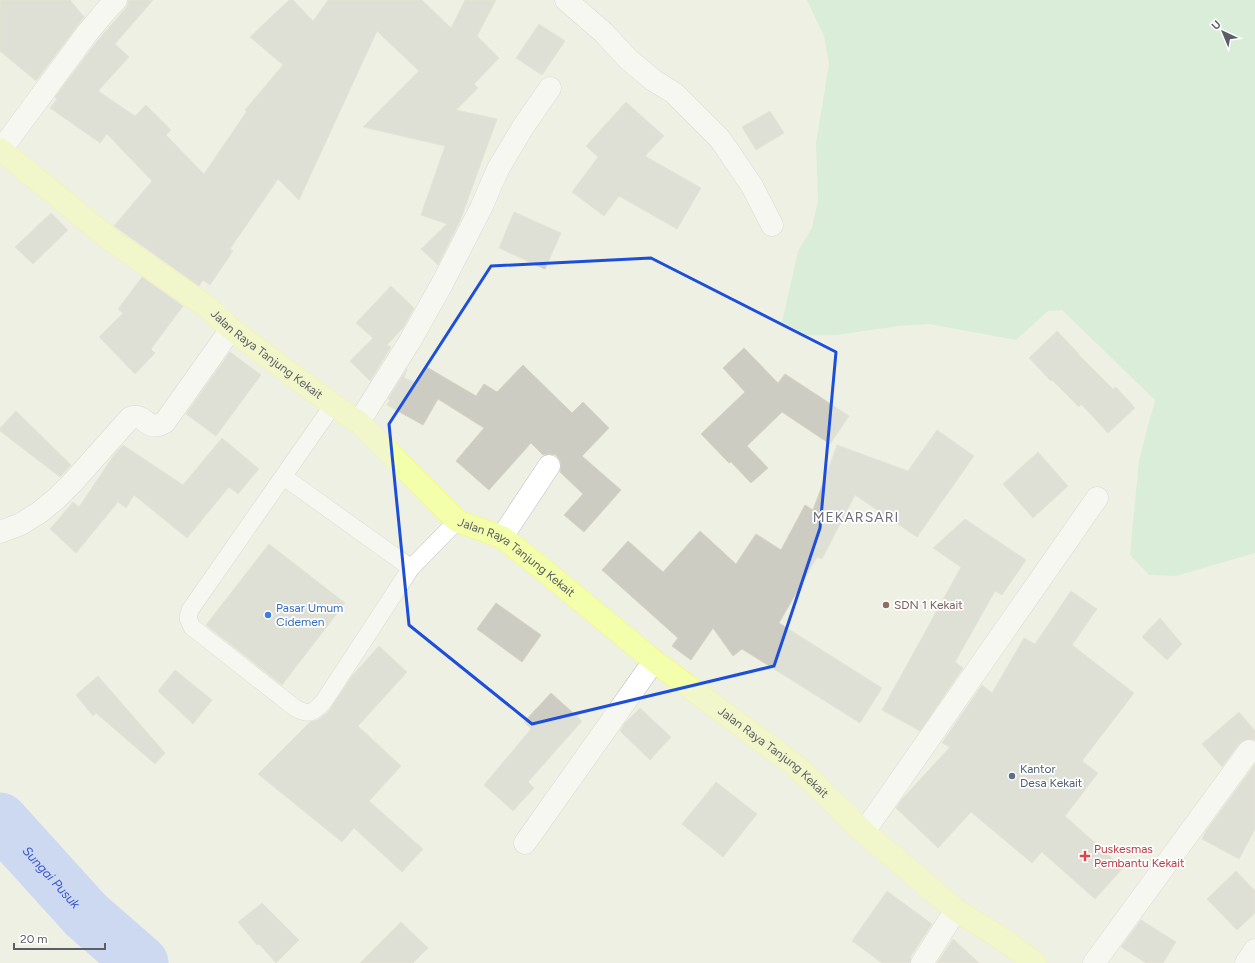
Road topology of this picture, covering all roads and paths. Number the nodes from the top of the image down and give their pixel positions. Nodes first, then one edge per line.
1 (116, 0) edge
2 (566, 0) edge
3 (550, 88) dead end
4 (0, 150) edge
5 (772, 225) dead end
6 (231, 329) junction
7 (333, 405) junction
8 (359, 422) junction
9 (549, 466) dead end
10 (284, 477) junction
11 (1097, 498) dead end
12 (457, 520) junction
13 (0, 532) edge
14 (502, 537) junction
15 (411, 568) junction
16 (654, 661) junction
17 (1249, 751) dead end
18 (864, 832) junction
19 (525, 843) dead end
20 (956, 910) junction
21 (1255, 950) edge
22 (922, 963) edge
23 (1034, 963) edge
24 (1094, 963) edge
25 (1246, 963) edge

1 - 4 street
2 - 5 street
3 - 8 street
4 - 6 main road, Jalan Raya Tanjung Kekait
6 - 7 main road, Jalan Raya Tanjung Kekait
6 - 13 street
7 - 8 main road, Jalan Raya Tanjung Kekait
7 - 10 lane
8 - 12 main road, Jalan Raya Tanjung Kekait
9 - 14 street
10 - 15 lane
10 - 15 lane
11 - 18 street
12 - 14 main road, Jalan Raya Tanjung Kekait
12 - 15 lane
14 - 16 main road, Jalan Raya Tanjung Kekait
16 - 18 main road, Jalan Raya Tanjung Kekait
16 - 19 street
17 - 24 street
18 - 20 main road, Jalan Raya Tanjung Kekait
20 - 22 street
20 - 23 main road, Jalan Raya Tanjung Kekait
21 - 25 street

